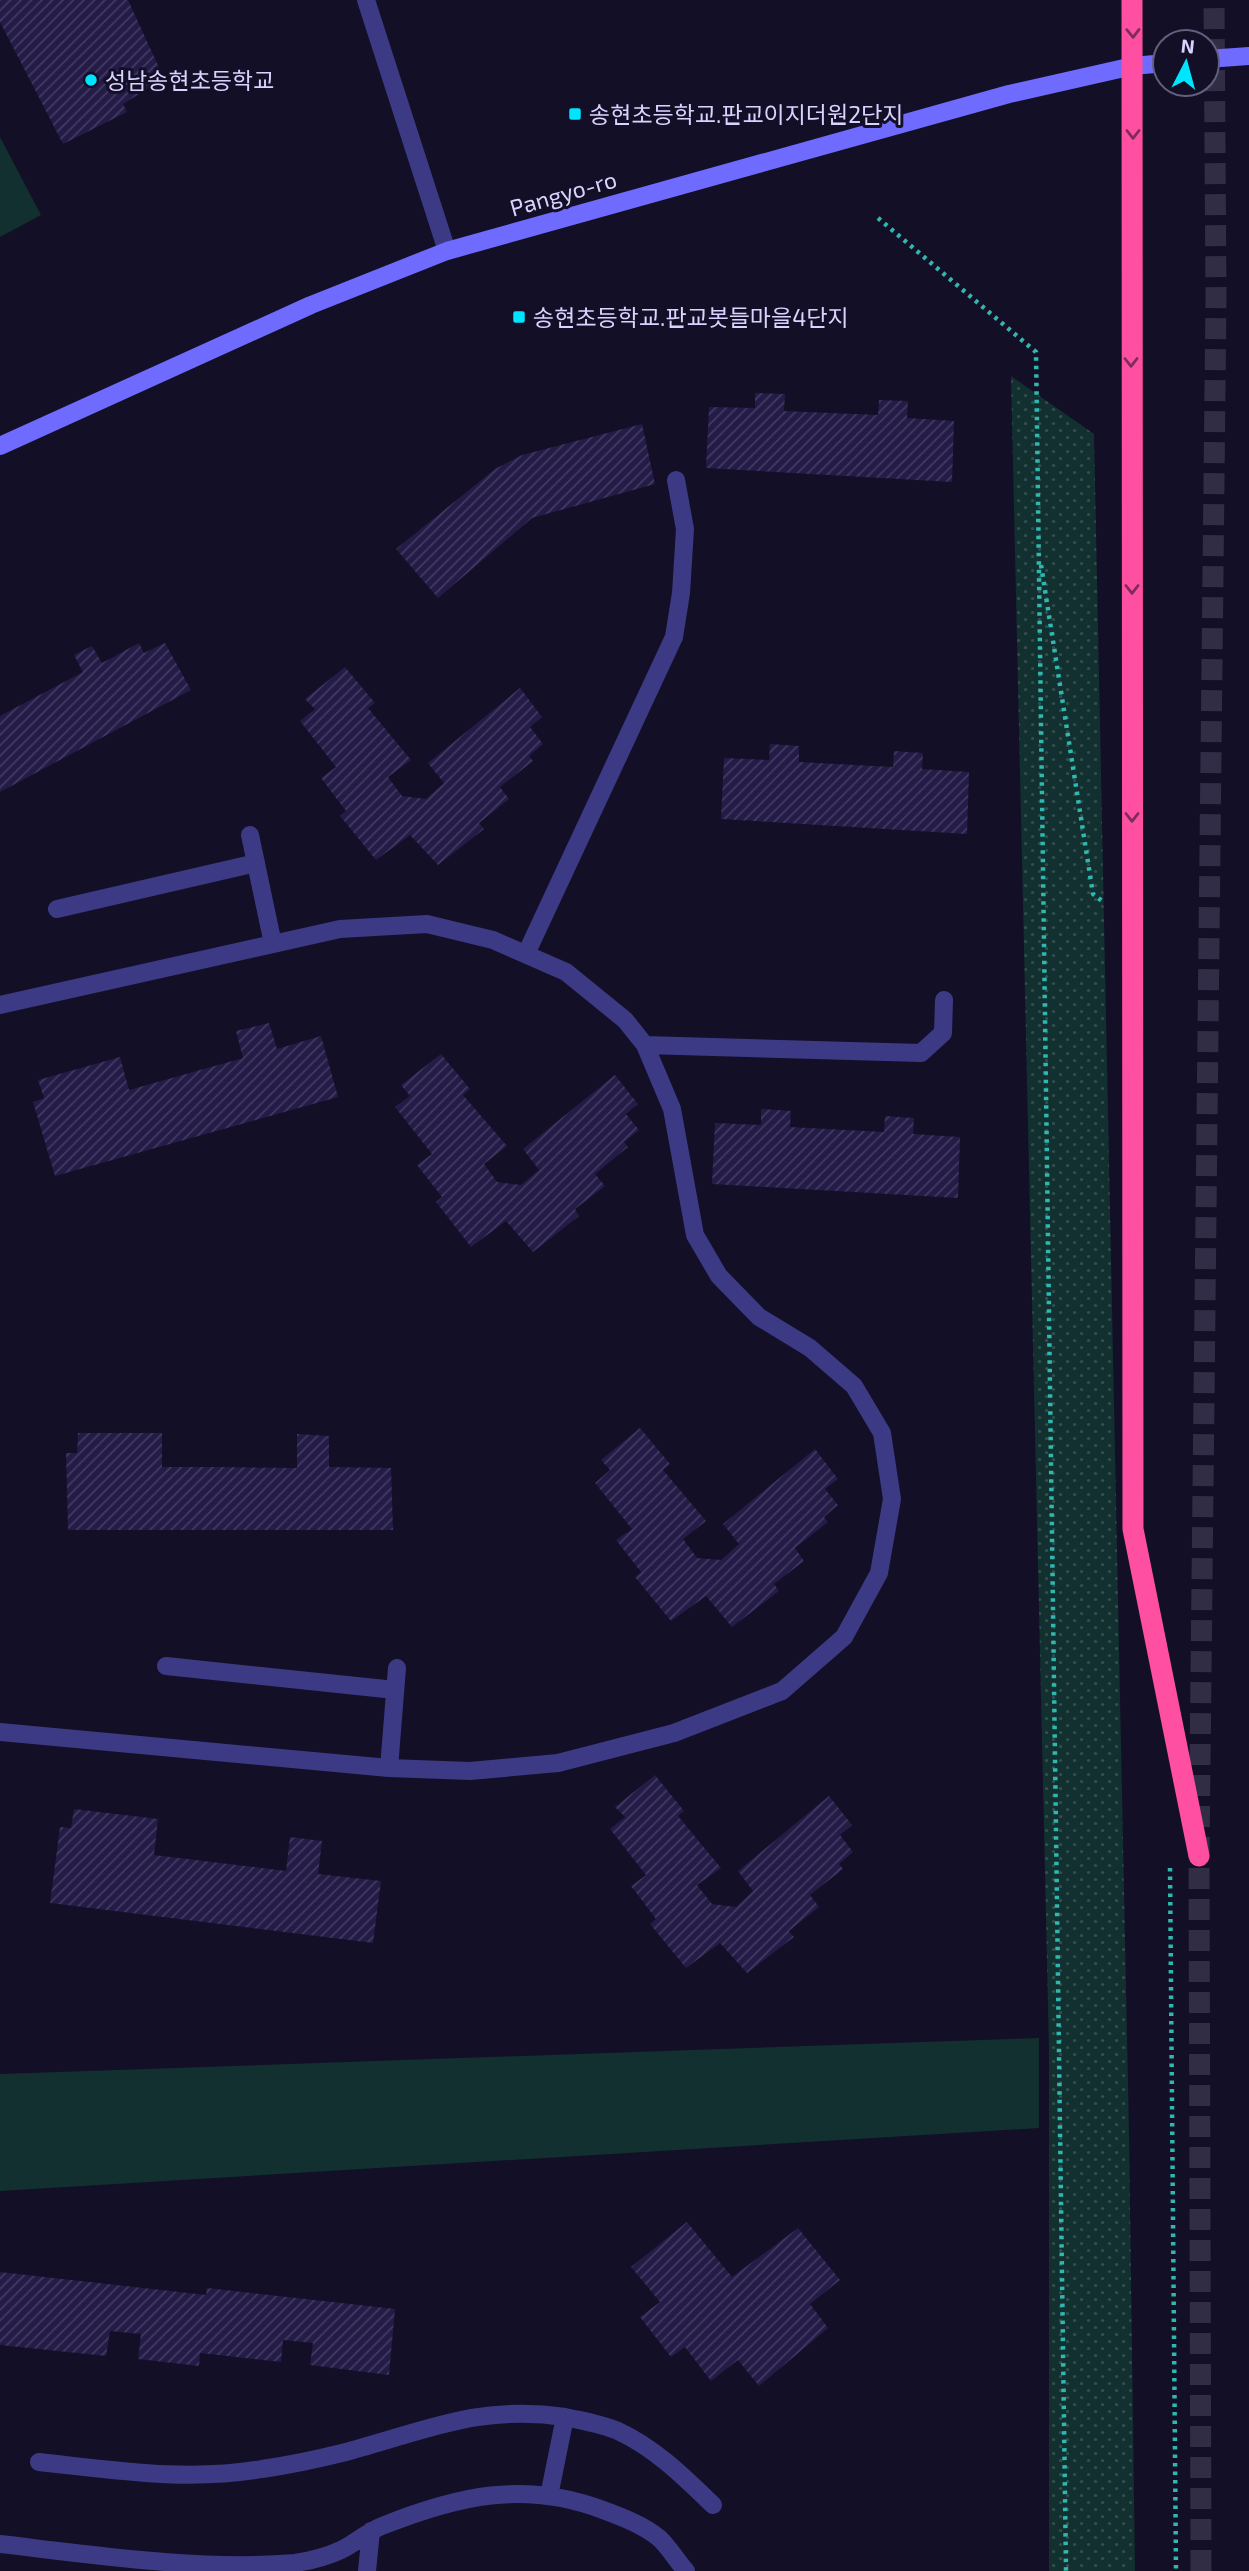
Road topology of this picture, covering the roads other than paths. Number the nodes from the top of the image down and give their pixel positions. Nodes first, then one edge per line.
1 (366, 0) edge
2 (1132, 0) edge
3 (1249, 56) edge
4 (1221, 58) edge
5 (1151, 64) edge
6 (1133, 66) junction
7 (447, 251) junction
8 (0, 446) edge
9 (676, 480) dead end
10 (250, 835) dead end
11 (256, 863) junction
12 (57, 909) dead end
13 (273, 944) junction
14 (526, 954) junction
15 (943, 1000) dead end
16 (0, 1005) edge
17 (645, 1045) junction
18 (166, 1666) dead end
19 (397, 1668) dead end
20 (395, 1690) junction
21 (0, 1732) edge
22 (389, 1768) junction
23 (1199, 1856) dead end
24 (565, 2417) junction
25 (39, 2462) dead end
26 (550, 2496) junction
27 (713, 2505) dead end
28 (371, 2531) junction
29 (0, 2544) edge
30 (367, 2571) edge
31 (686, 2571) edge

1 - 7 lane
2 -> 6 highway
3 - 4 main road
5 - 6 main road, Pangyo-ro
6 - 7 main road, Pangyo-ro
6 -> 23 highway
7 - 8 main road, Pangyo-ro
9 - 14 lane
10 - 11 lane
11 - 12 lane
11 - 13 lane
13 - 14 lane
13 - 16 lane
14 - 17 lane
15 - 17 lane
17 - 22 lane
18 - 20 lane
19 - 20 lane
20 - 22 lane
21 - 22 lane
24 - 25 lane
24 - 26 lane
24 - 27 lane
26 - 28 lane
26 - 31 lane
28 - 29 lane
28 - 30 lane

